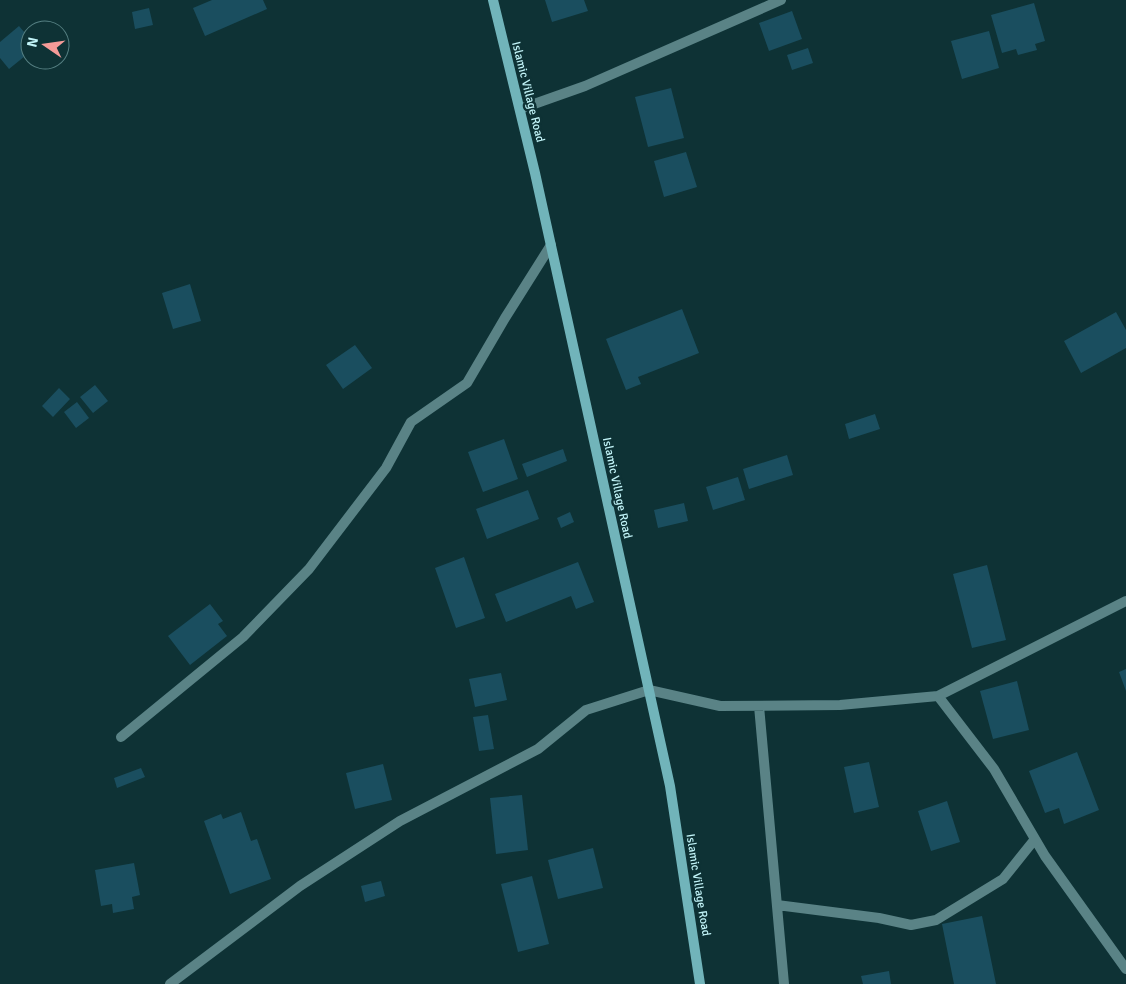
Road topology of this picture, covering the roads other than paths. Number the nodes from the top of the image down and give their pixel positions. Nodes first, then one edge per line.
1 (493, 0) edge
2 (781, 0) edge
3 (520, 109) junction
4 (551, 245) junction
5 (1126, 601) edge
6 (649, 690) junction
7 (938, 696) junction
8 (759, 706) junction
9 (121, 736) dead end
10 (1035, 839) junction
11 (777, 905) junction
12 (1126, 969) edge
13 (170, 984) edge
14 (700, 984) edge
15 (784, 984) edge

1 - 3 street, Islamic Village Road
2 - 3 street
3 - 4 street, Islamic Village Road
4 - 6 street, Islamic Village Road
4 - 9 street
5 - 7 street
6 - 8 street
6 - 13 street
6 - 14 street, Islamic Village Road
7 - 8 street
7 - 10 street
8 - 11 street
10 - 11 street
10 - 12 street
11 - 15 street

